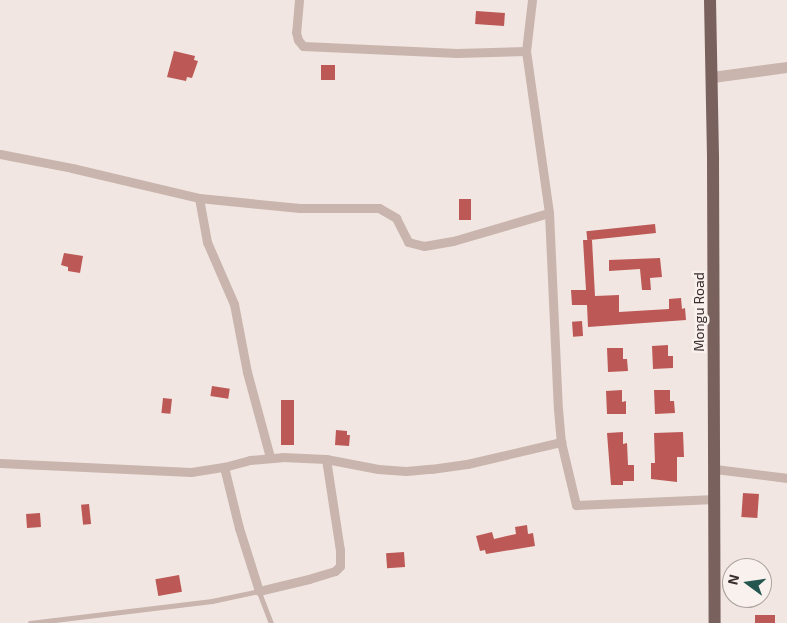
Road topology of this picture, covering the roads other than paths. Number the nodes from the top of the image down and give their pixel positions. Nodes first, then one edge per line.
1 (299, 0) edge
2 (532, 0) edge
3 (710, 0) edge
4 (526, 51) junction
5 (787, 67) edge
6 (712, 77) junction
7 (0, 154) edge
8 (199, 198) junction
9 (549, 213) junction
10 (561, 442) junction
11 (270, 457) junction
12 (326, 459) junction
13 (0, 463) edge
14 (224, 467) junction
15 (715, 469) junction
16 (787, 478) edge
17 (715, 499) junction
18 (259, 591) junction
19 (30, 623) edge
20 (271, 623) edge
21 (716, 623) edge

1 - 4 street
2 - 4 street
3 - 6 main road, Mongu Road
4 - 9 street
5 - 6 street
6 - 15 main road, Mongu Road
7 - 8 street
8 - 9 street
8 - 11 street
9 - 10 street
10 - 12 street
10 - 17 street
11 - 12 street
11 - 14 street
12 - 18 street
13 - 14 street
14 - 18 street
15 - 16 street
15 - 17 main road, Mongu Road
17 - 21 main road, Mongu Road
18 - 19 lane
18 - 20 lane

